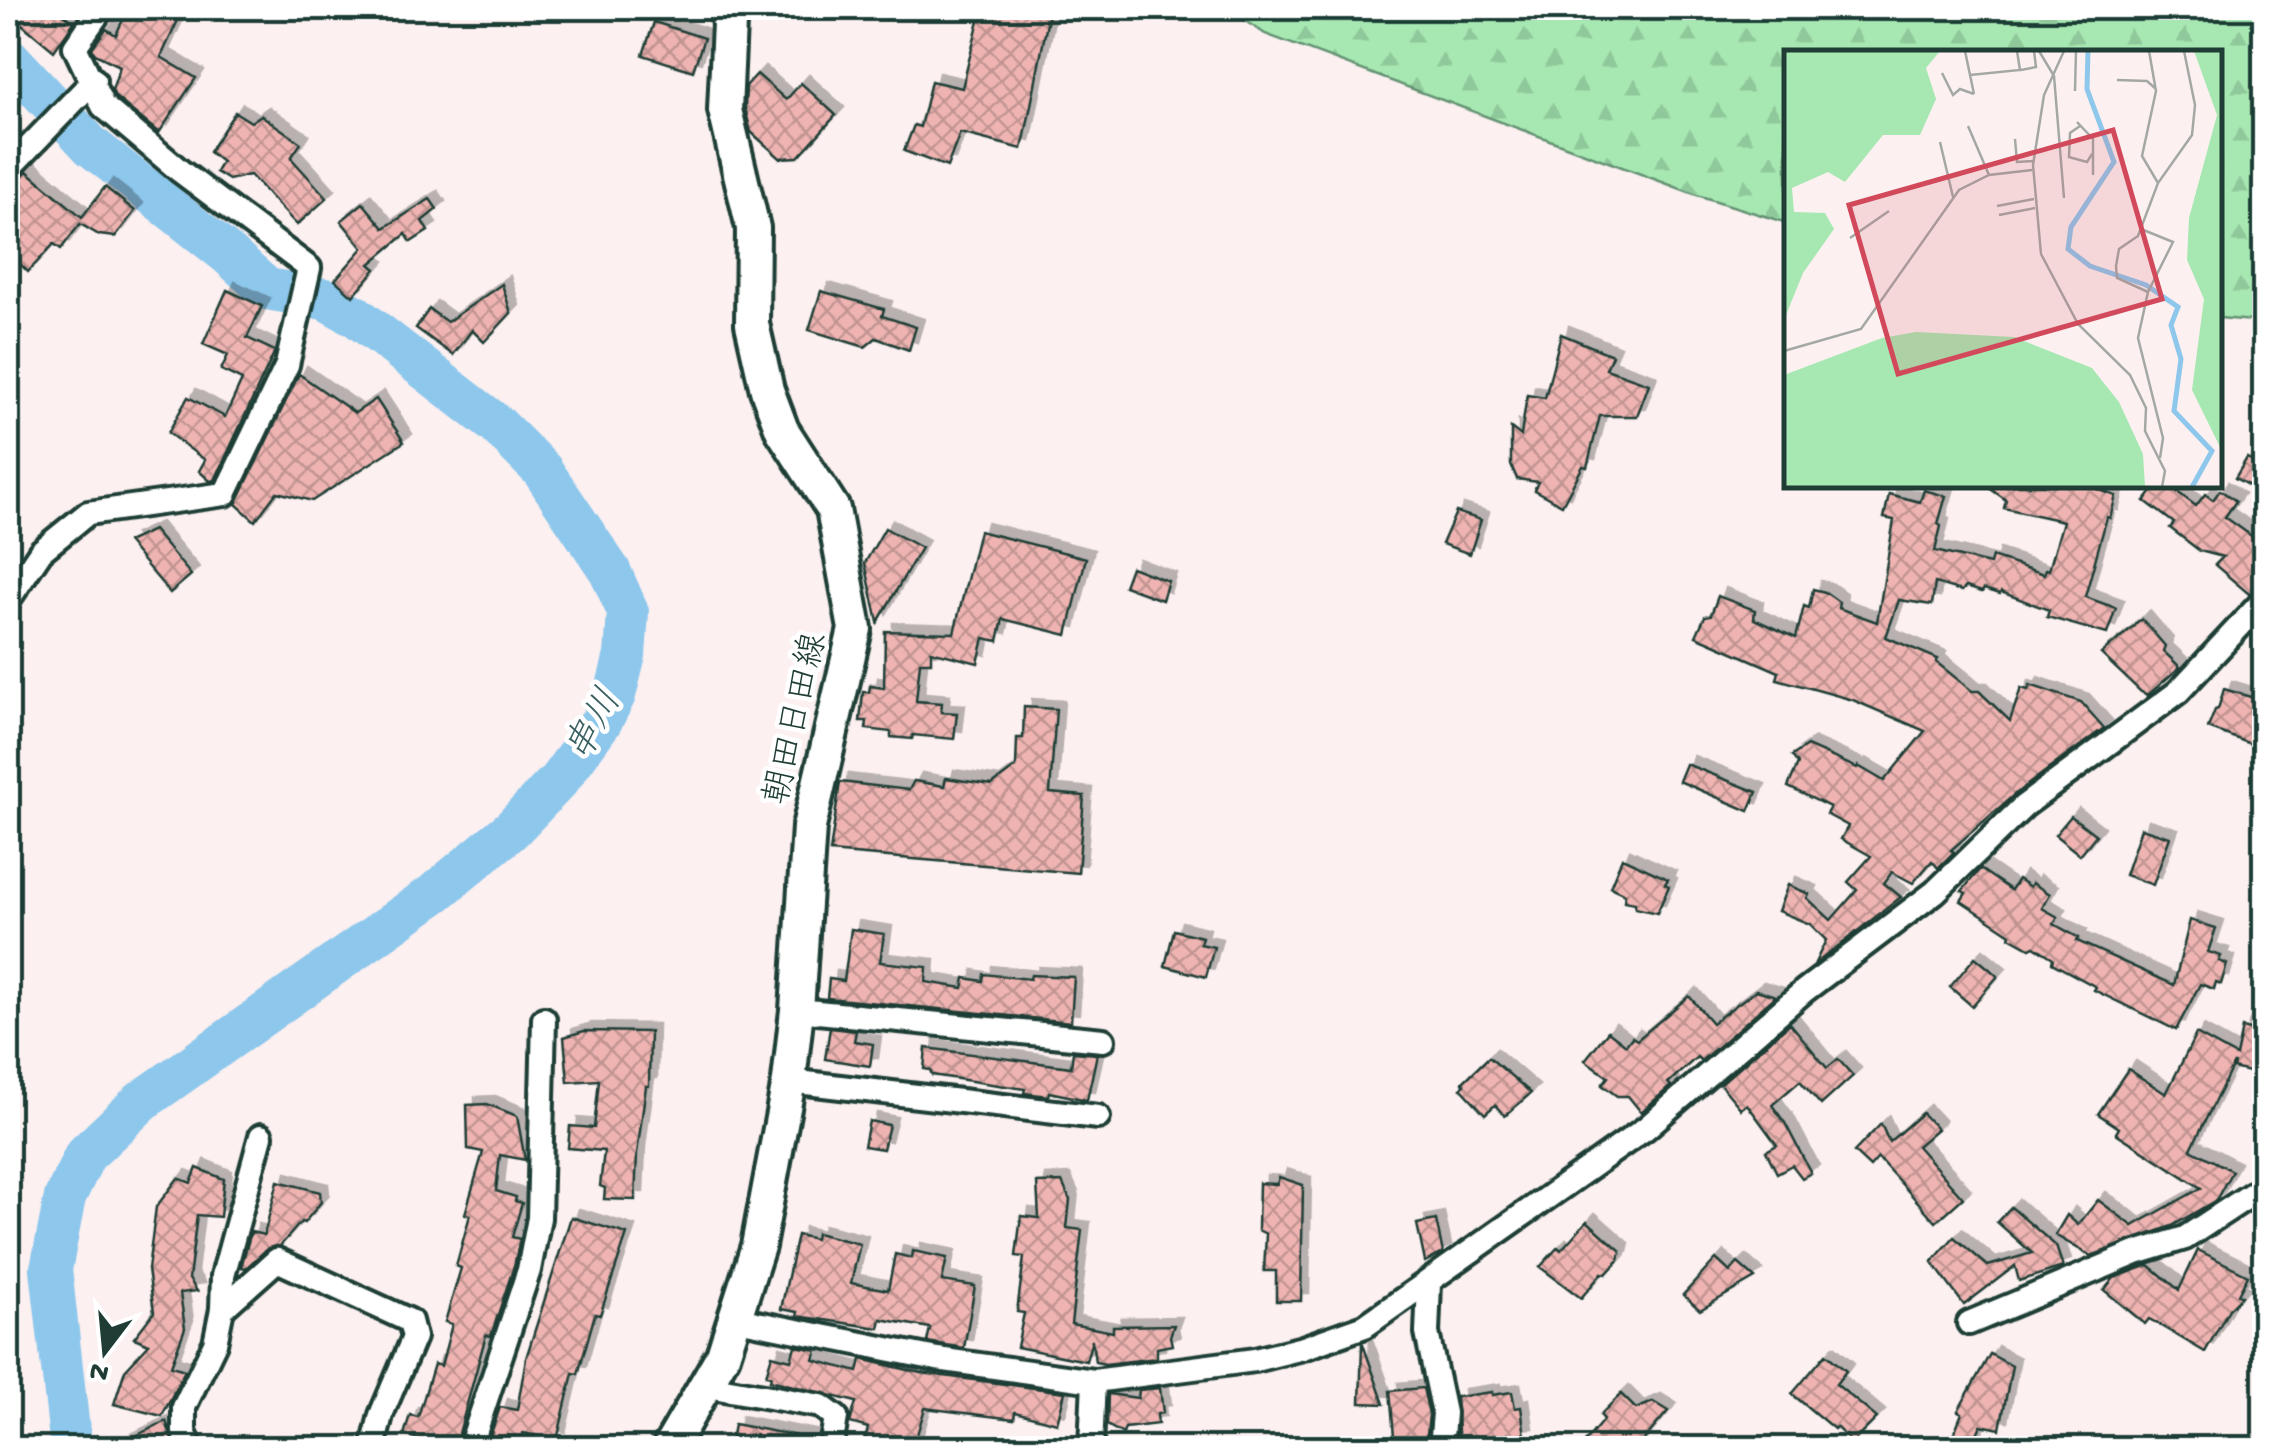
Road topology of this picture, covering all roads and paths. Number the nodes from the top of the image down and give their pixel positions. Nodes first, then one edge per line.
1 (102, 8) edge
2 (726, 8) edge
3 (94, 80) junction
4 (10, 166) edge
5 (8, 572) edge
6 (8, 599) edge
7 (2264, 600) edge
8 (797, 1010) junction
9 (544, 1020) dead end
10 (1103, 1040) dead end
11 (789, 1081) junction
12 (1098, 1116) dead end
13 (261, 1136) dead end
14 (2264, 1194) edge
15 (1429, 1283) junction
16 (222, 1309) junction
17 (737, 1319) junction
18 (1969, 1323) dead end
19 (1094, 1381) junction
20 (707, 1386) junction
21 (190, 1448) edge
22 (374, 1448) edge
23 (470, 1448) edge
24 (669, 1448) edge
25 (830, 1448) edge
26 (1091, 1448) edge
27 (1441, 1448) edge

1 - 3 street
2 - 8 main road, 朝田日田線
3 - 4 street
3 - 6 street
5 - 6 street
7 - 15 street
8 - 10 street
8 - 11 main road, 朝田日田線
9 - 23 street
11 - 12 street
11 - 17 main road, 朝田日田線
13 - 16 street
14 - 18 street
15 - 19 street
15 - 27 street
16 - 21 street
16 - 22 street
17 - 19 street
17 - 20 main road, 朝田日田線
19 - 26 street
20 - 24 main road, 朝田日田線
20 - 25 street

